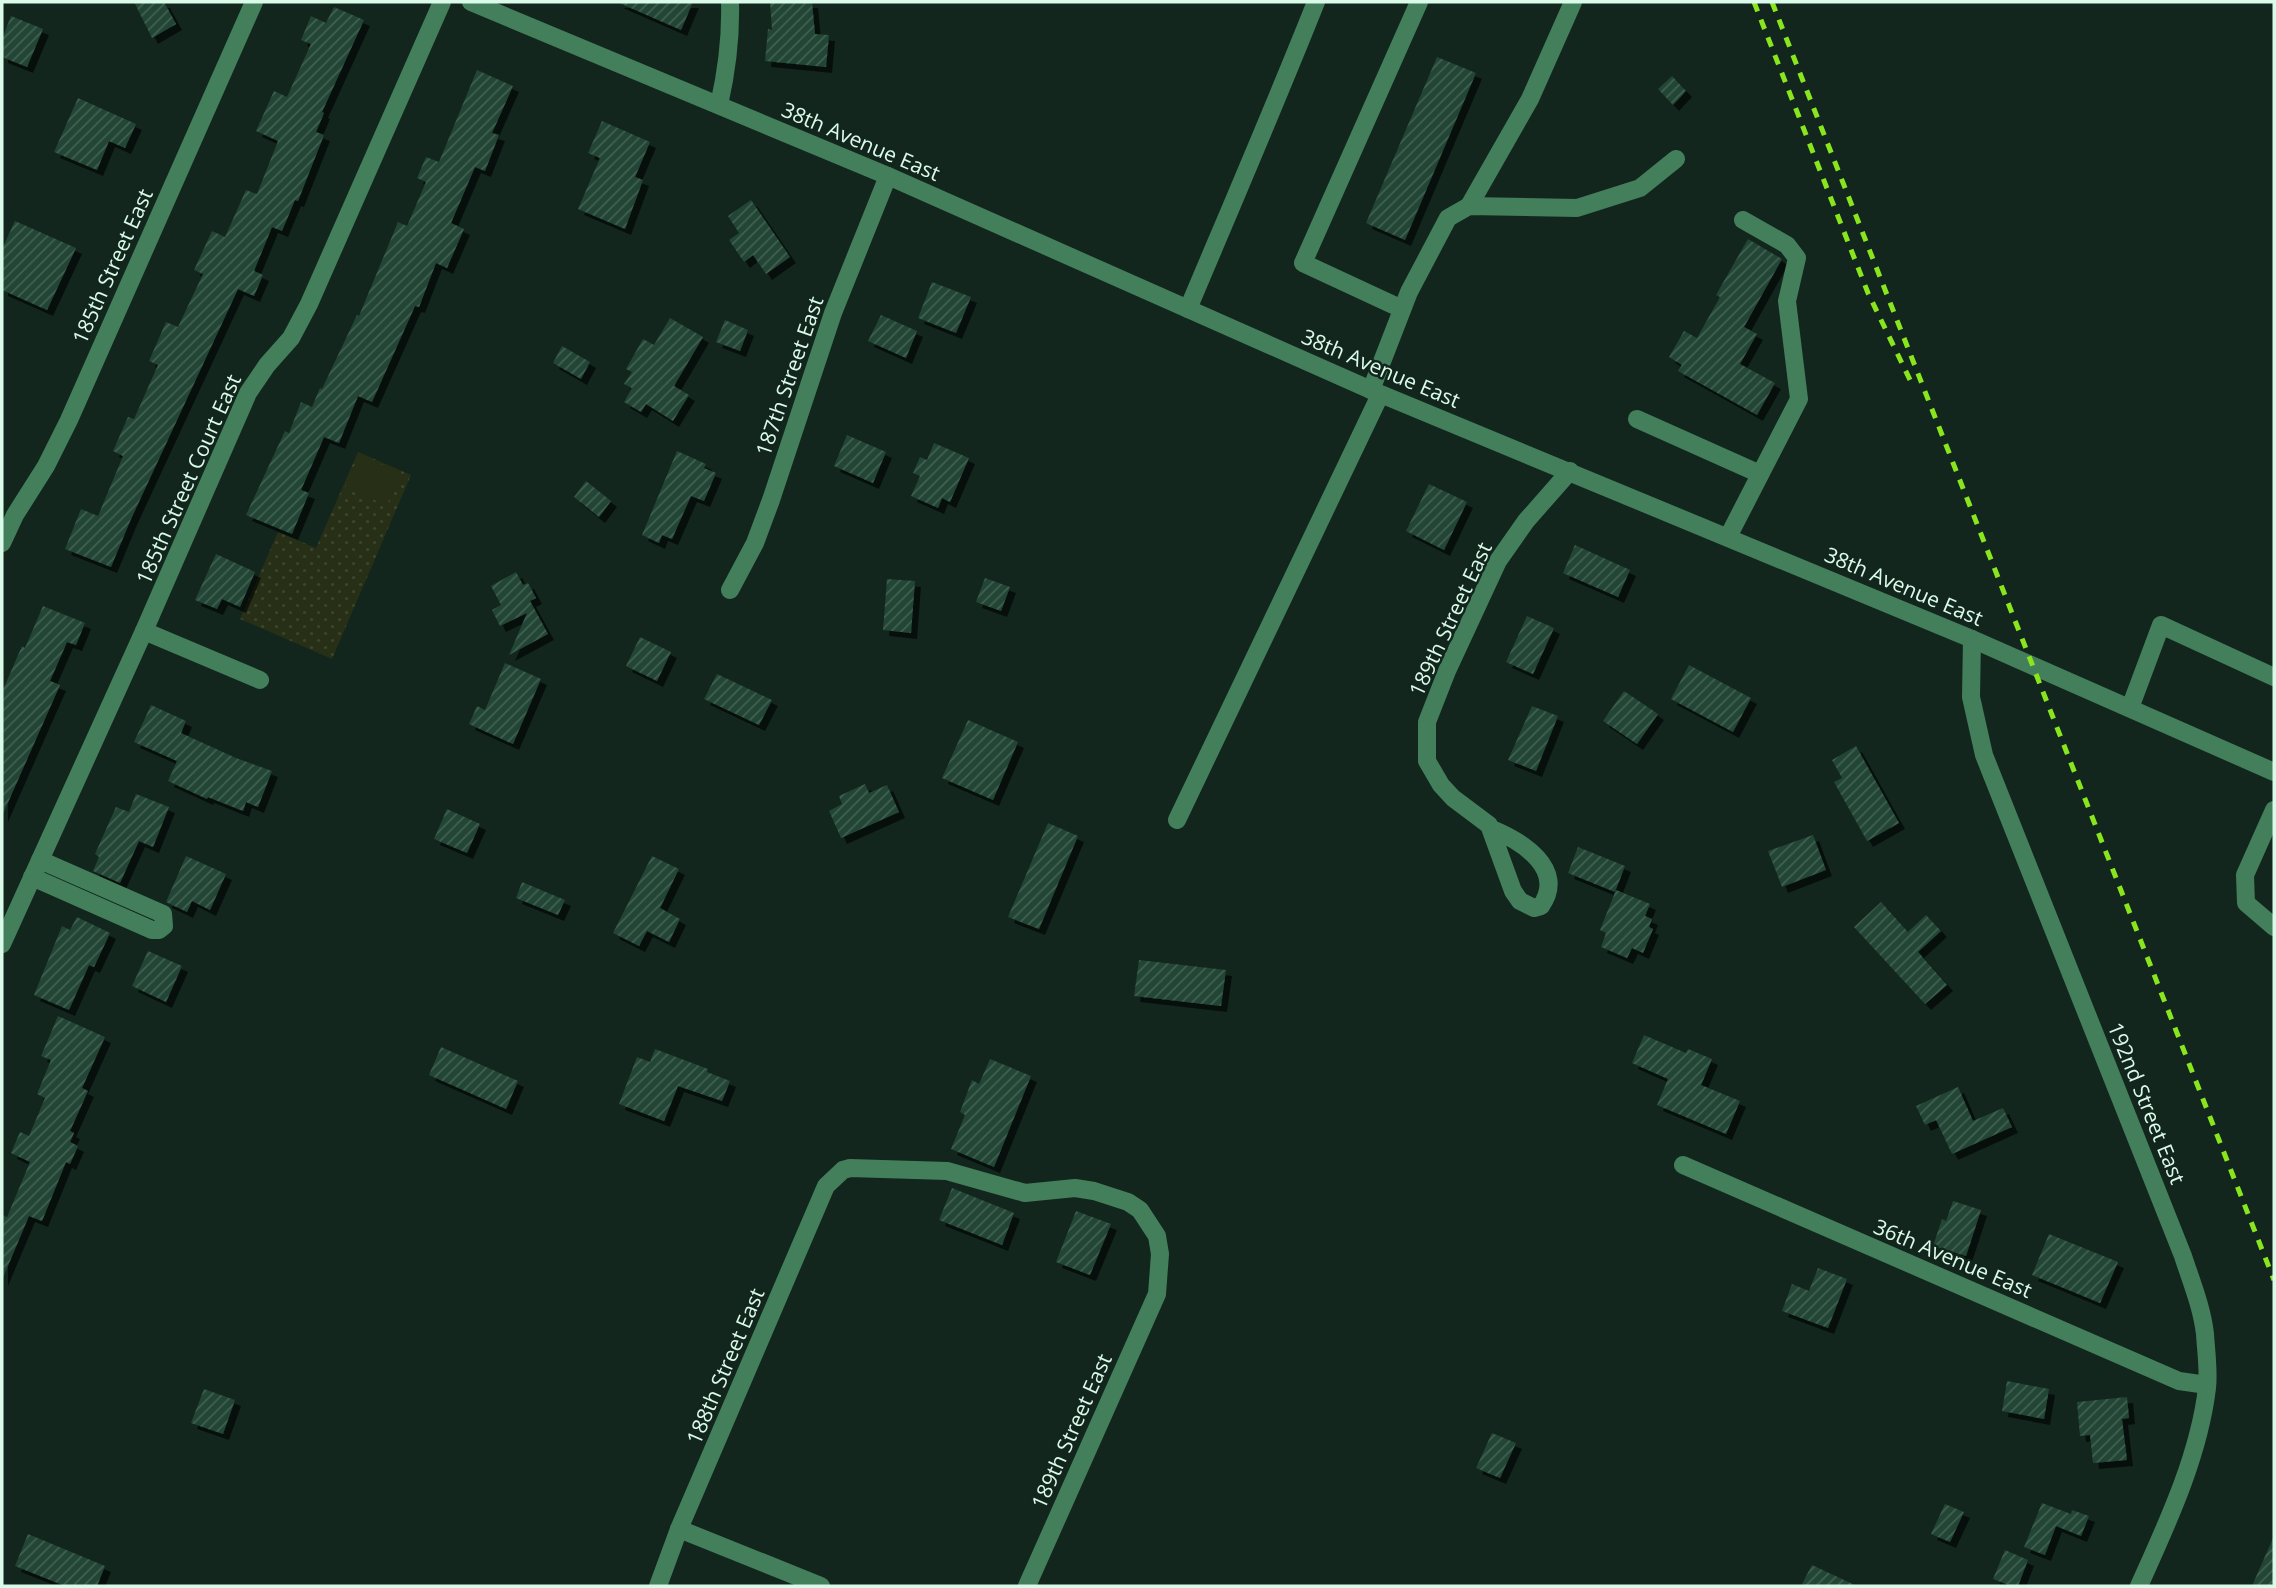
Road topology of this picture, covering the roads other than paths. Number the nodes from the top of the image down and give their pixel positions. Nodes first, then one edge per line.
1 (254, 2) edge
2 (442, 2) edge
3 (471, 2) edge
4 (730, 2) edge
5 (1316, 2) edge
6 (1419, 2) edge
7 (1573, 2) edge
8 (719, 105) junction
9 (1676, 159) dead end
10 (888, 176) junction
11 (1469, 206) junction
12 (1743, 220) dead end
13 (1188, 309) junction
14 (1402, 309) junction
15 (1375, 392) junction
16 (1637, 419) dead end
17 (1570, 471) junction
18 (1760, 474) junction
19 (1728, 537) junction
20 (2, 543) edge
21 (730, 590) dead end
22 (144, 631) junction
23 (1972, 639) junction
24 (2274, 677) edge
25 (260, 680) dead end
26 (2130, 708) junction
27 (2274, 772) edge
28 (2274, 810) edge
29 (1177, 820) dead end
30 (1492, 829) dead end
31 (40, 860) junction
32 (32, 877) junction
33 (2274, 927) edge
34 (2, 944) edge
35 (1683, 1166) dead end
36 (843, 1170) joint
37 (2207, 1385) junction
38 (680, 1529) junction
39 (659, 1586) edge
40 (821, 1586) edge
41 (1027, 1586) edge
42 (2139, 1586) edge

1 - 20 street, 185th Street East
2 - 22 street, 185th Street Court East
3 - 8 street, 38th Avenue East
4 - 8 street
5 - 13 street
6 - 14 street
7 - 11 street
8 - 10 street, 38th Avenue East
9 - 11 street
10 - 13 street, 38th Avenue East
10 - 21 street, 187th Street East
11 - 14 street
12 - 18 street
13 - 15 street, 38th Avenue East
14 - 15 street
15 - 17 street, 38th Avenue East
15 - 29 street
16 - 18 street
17 - 19 street, 38th Avenue East
17 - 30 street, 189th Street East
18 - 19 street
19 - 23 street, 38th Avenue East
22 - 25 street
22 - 31 street, 185th Street Court East
23 - 26 street, 38th Avenue East
23 - 37 street, 192nd Street East
24 - 26 street
26 - 27 street, 38th Avenue East
28 - 33 street
31 - 32 street, 185th Street Court East
31 - 32 street
32 - 34 street, 185th Street Court East
35 - 37 street, 36th Avenue East
36 - 38 street, 188th Street East
36 - 41 street, 189th Street East
37 - 42 street, 192nd Street East
38 - 39 street, 188th Street East
38 - 40 street

